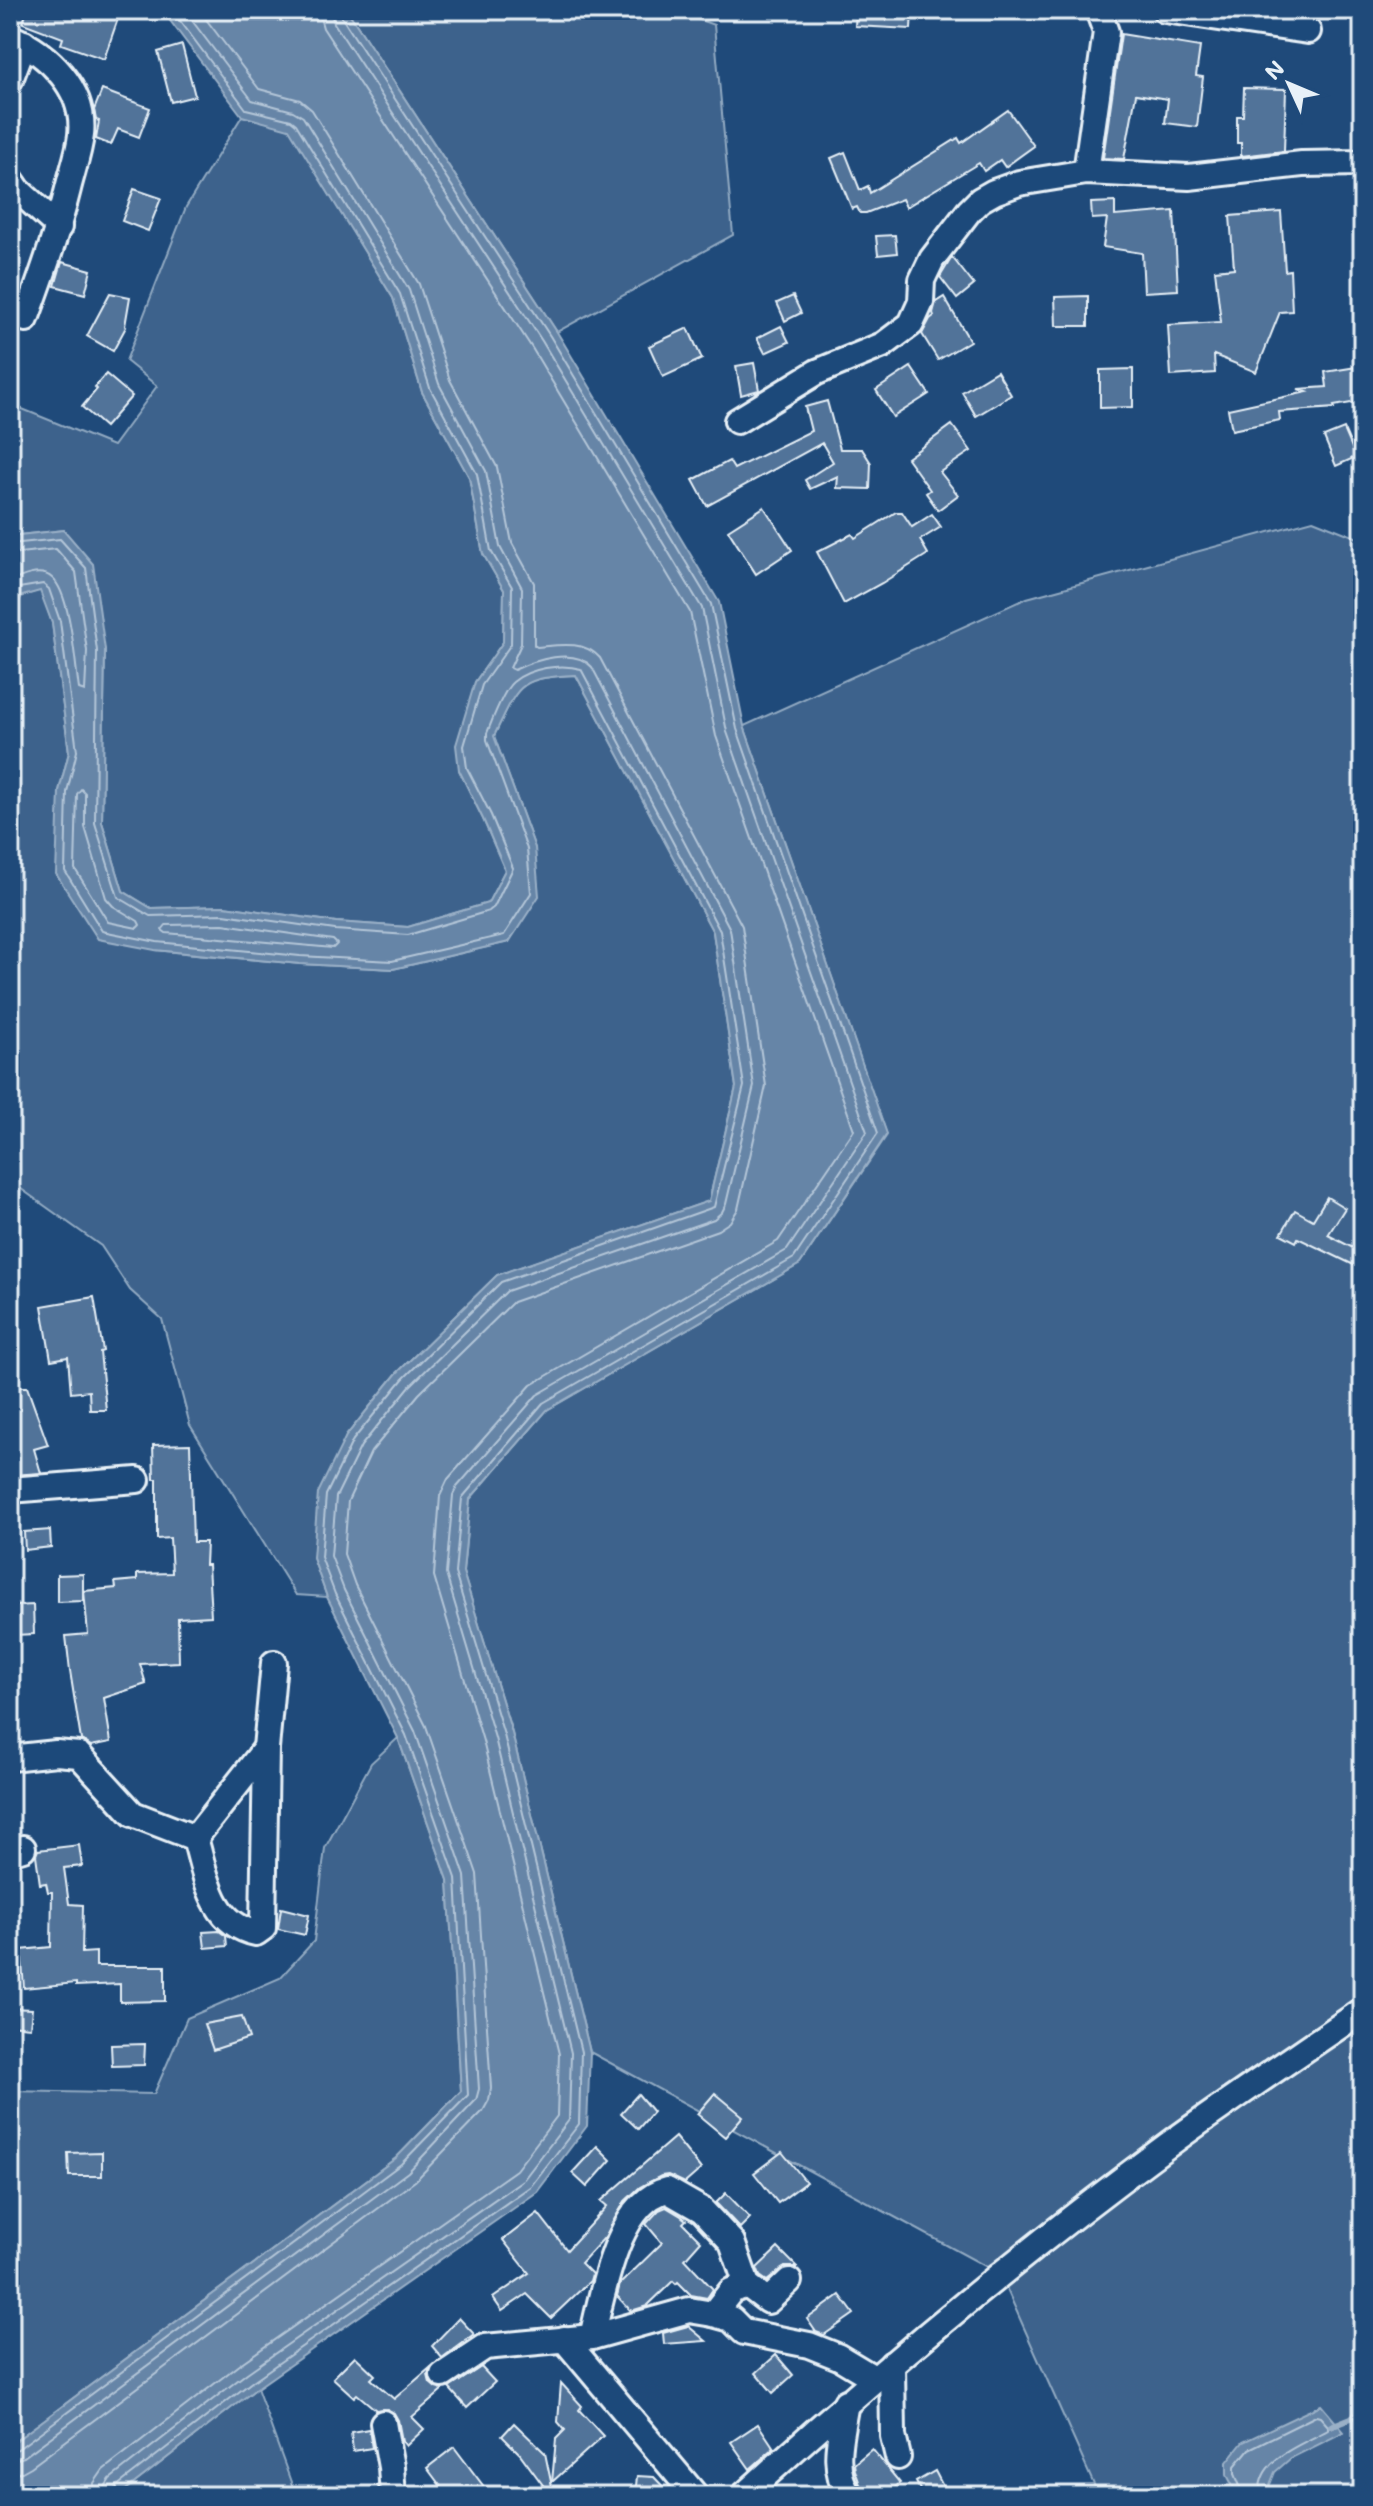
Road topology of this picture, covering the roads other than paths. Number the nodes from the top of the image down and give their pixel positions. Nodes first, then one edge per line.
1 (1098, 10) edge
2 (1165, 10) edge
3 (1308, 31) dead end
4 (17, 40) edge
5 (10, 80) edge
6 (1363, 163) edge
7 (1086, 172) junction
8 (10, 178) edge
9 (59, 227) junction
10 (26, 319) dead end
11 (737, 421) dead end
12 (137, 1480) dead end
13 (10, 1490) edge
14 (274, 1663) dead end
15 (266, 1748) junction
16 (10, 1758) edge
17 (195, 1838) junction
18 (1363, 2010) edge
19 (789, 2281) dead end
20 (747, 2285) junction
21 (713, 2314) junction
22 (592, 2337) junction
23 (564, 2339) junction
24 (883, 2371) junction
25 (443, 2375) dead end
26 (846, 2402) junction
27 (383, 2423) dead end
28 (898, 2457) dead end
29 (393, 2496) edge
30 (696, 2496) edge
31 (743, 2496) edge
32 (849, 2496) edge

1 - 7 street
2 - 3 street
4 - 5 street
4 - 9 street
6 - 7 street
7 - 11 street
8 - 9 street
9 - 10 street
12 - 13 street
14 - 15 street
15 - 17 street
15 - 17 street
16 - 17 street
18 - 24 street
19 - 20 street
20 - 21 street
20 - 22 street
21 - 22 street
21 - 24 street
22 - 23 street
23 - 25 street
23 - 30 street
24 - 26 street
24 - 28 street
26 - 31 street
26 - 32 street
27 - 29 street

